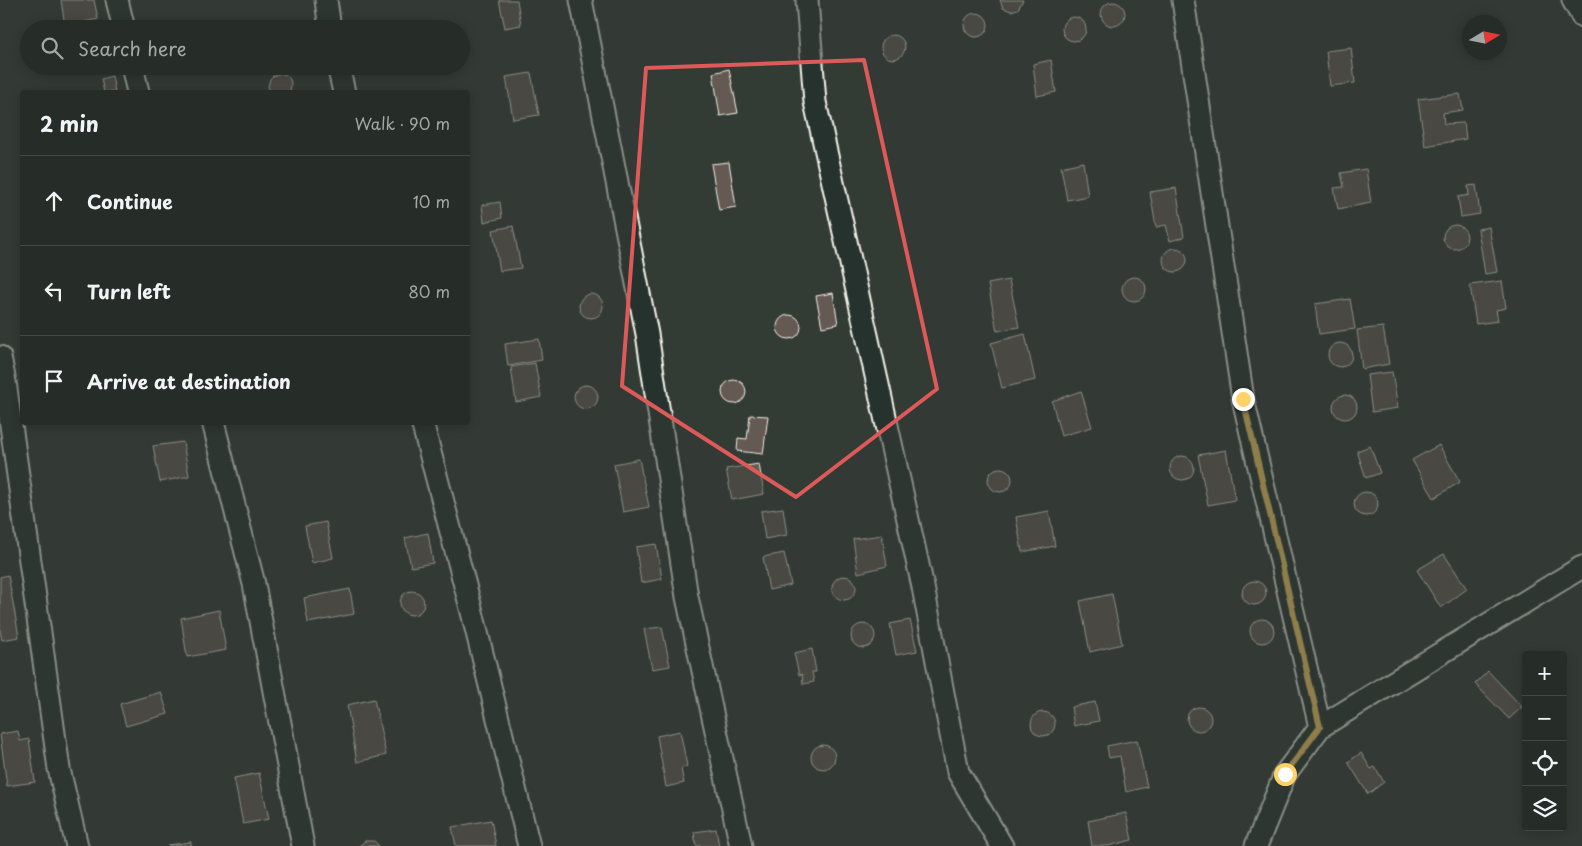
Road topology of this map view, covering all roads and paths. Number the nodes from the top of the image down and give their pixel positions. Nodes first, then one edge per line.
1 (117, 0) edge
2 (326, 0) edge
3 (581, 0) edge
4 (807, 0) edge
5 (1183, 0) edge
6 (1573, 0) edge
7 (1582, 16) edge
8 (122, 20) edge
9 (329, 20) edge
10 (134, 75) edge
11 (340, 75) edge
12 (138, 90) edge
13 (344, 90) edge
14 (0, 357) edge
15 (215, 425) edge
16 (423, 425) edge
17 (1582, 568) edge
18 (1320, 727) junction
19 (77, 846) edge
20 (303, 846) edge
21 (529, 846) edge
22 (741, 846) edge
23 (1002, 846) edge
24 (1256, 846) edge

1 - 8 street
2 - 9 street
3 - 22 street
4 - 23 street
5 - 18 street
6 - 7 street
10 - 12 street
11 - 13 street
14 - 19 street
15 - 20 street
16 - 21 street
17 - 18 street
18 - 24 street

